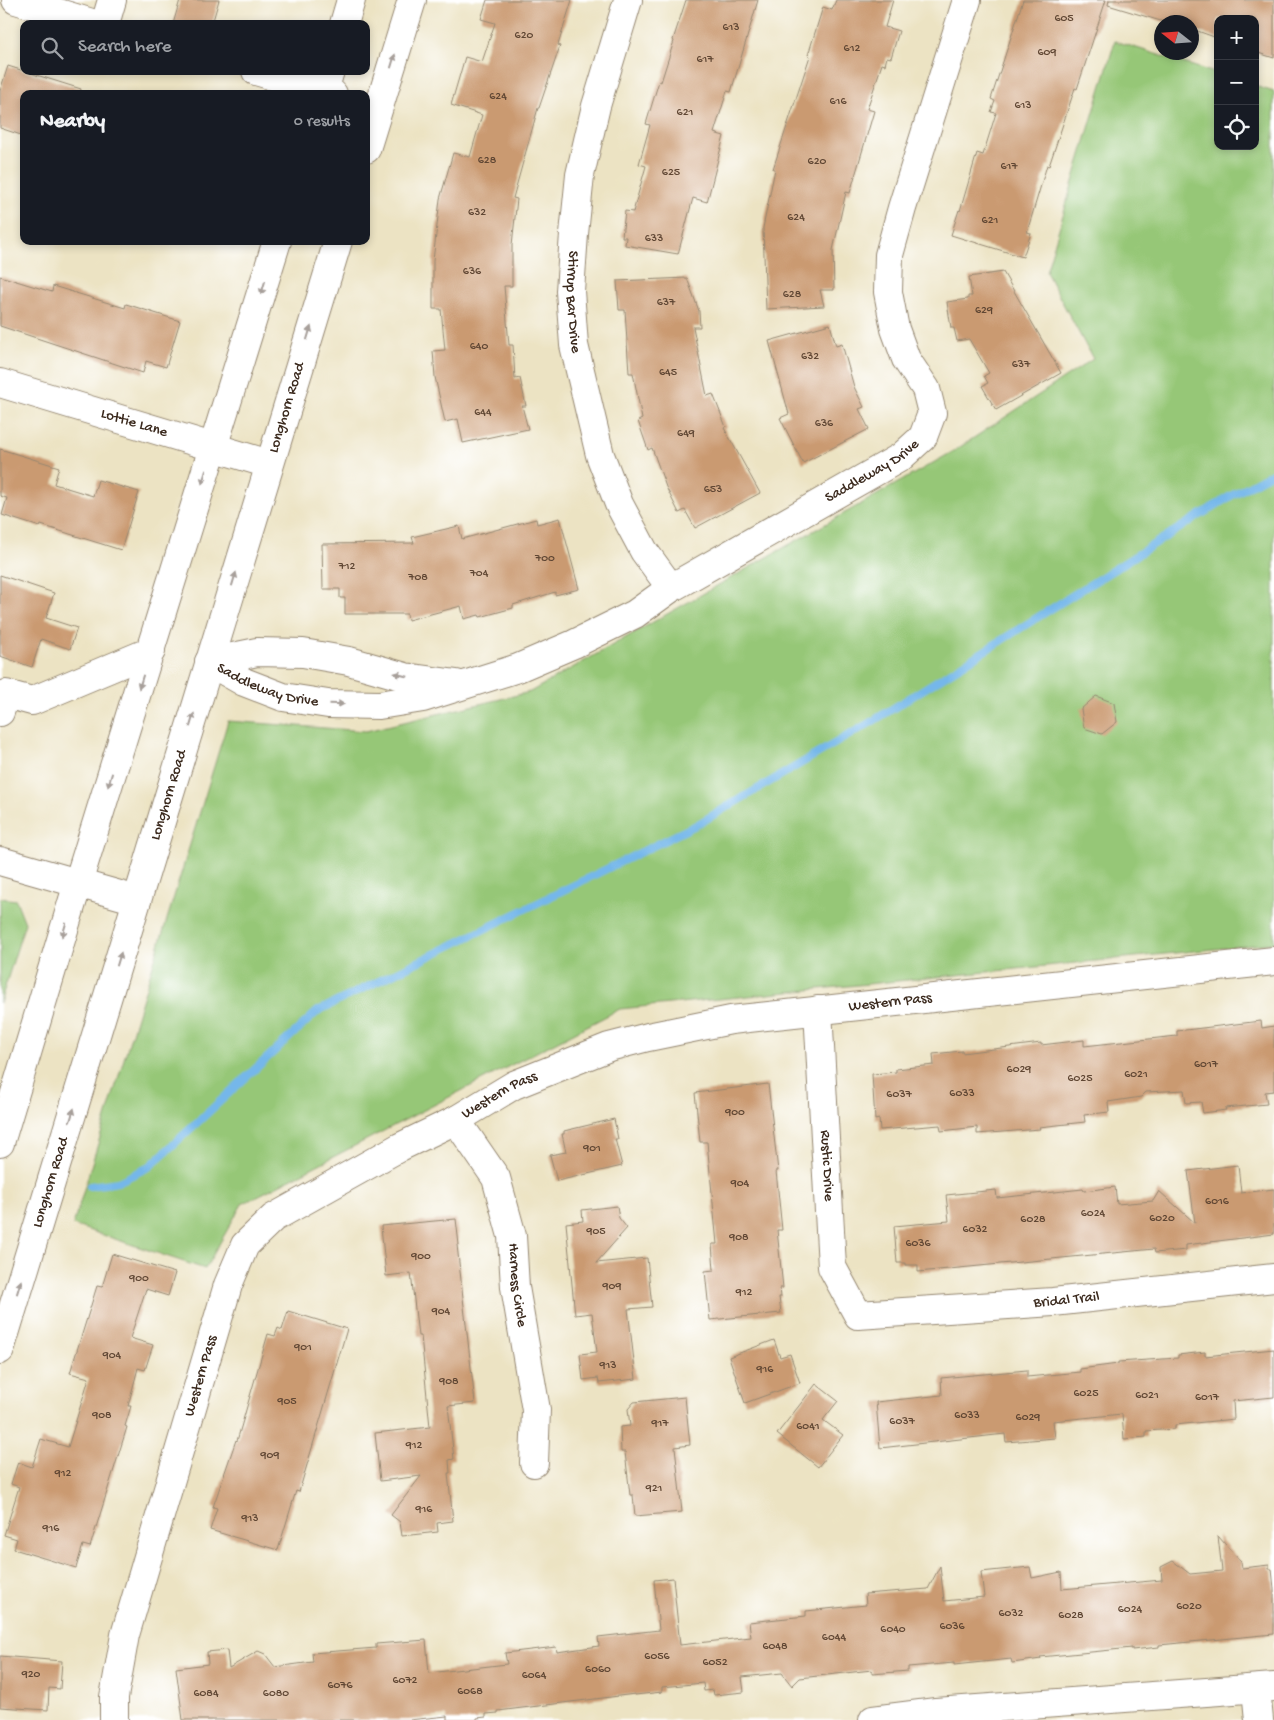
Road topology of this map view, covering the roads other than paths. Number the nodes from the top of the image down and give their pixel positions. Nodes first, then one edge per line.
1 (16, 0) edge
2 (112, 0) edge
3 (351, 0) edge
4 (412, 0) edge
5 (628, 0) edge
6 (967, 0) edge
7 (83, 20) edge
8 (106, 20) edge
9 (345, 20) edge
10 (274, 75) edge
11 (327, 87) edge
12 (373, 106) edge
13 (370, 124) edge
14 (276, 245) edge
15 (337, 245) edge
16 (0, 383) edge
17 (213, 447) junction
18 (269, 464) junction
19 (671, 588) junction
20 (150, 651) junction
21 (209, 662) junction
22 (466, 685) junction
23 (0, 712) edge
24 (0, 861) edge
25 (78, 883) junction
26 (137, 900) junction
27 (1274, 961) edge
28 (818, 1010) junction
29 (456, 1120) junction
30 (0, 1143) edge
31 (1274, 1278) edge
32 (858, 1315) joint
33 (0, 1350) edge
34 (534, 1463) dead end
35 (1265, 1688) edge
36 (937, 1716) edge
37 (114, 1720) edge
38 (872, 1720) edge
39 (1259, 1720) edge

1 - 7 street
2 - 8 street
3 - 9 street
12 -> 4 street
5 - 19 street, Stirrup Bar Drive
6 - 19 street, Saddleway Drive
10 - 11 street
12 - 13 street
14 -> 17 street
18 -> 15 street, Longhorn Road
16 - 17 street, Lottie Lane
17 - 18 street, Lottie Lane
17 -> 20 street
21 -> 18 street, Longhorn Road
19 - 22 street, Saddleway Drive
20 - 23 street
20 -> 25 street
22 -> 21 street, Saddleway Drive
21 -> 22 street, Saddleway Drive
26 -> 21 street, Longhorn Road
24 - 25 street
25 - 26 street
25 -> 30 street
33 -> 26 street, Longhorn Road
27 - 28 street, Western Pass
28 - 29 street, Western Pass
28 - 32 street, Rustic Drive
29 - 34 street, Harness Circle
29 - 37 street, Western Pass
31 - 32 street, Bridal Trail
35 - 36 street
35 - 39 street
36 - 38 street

